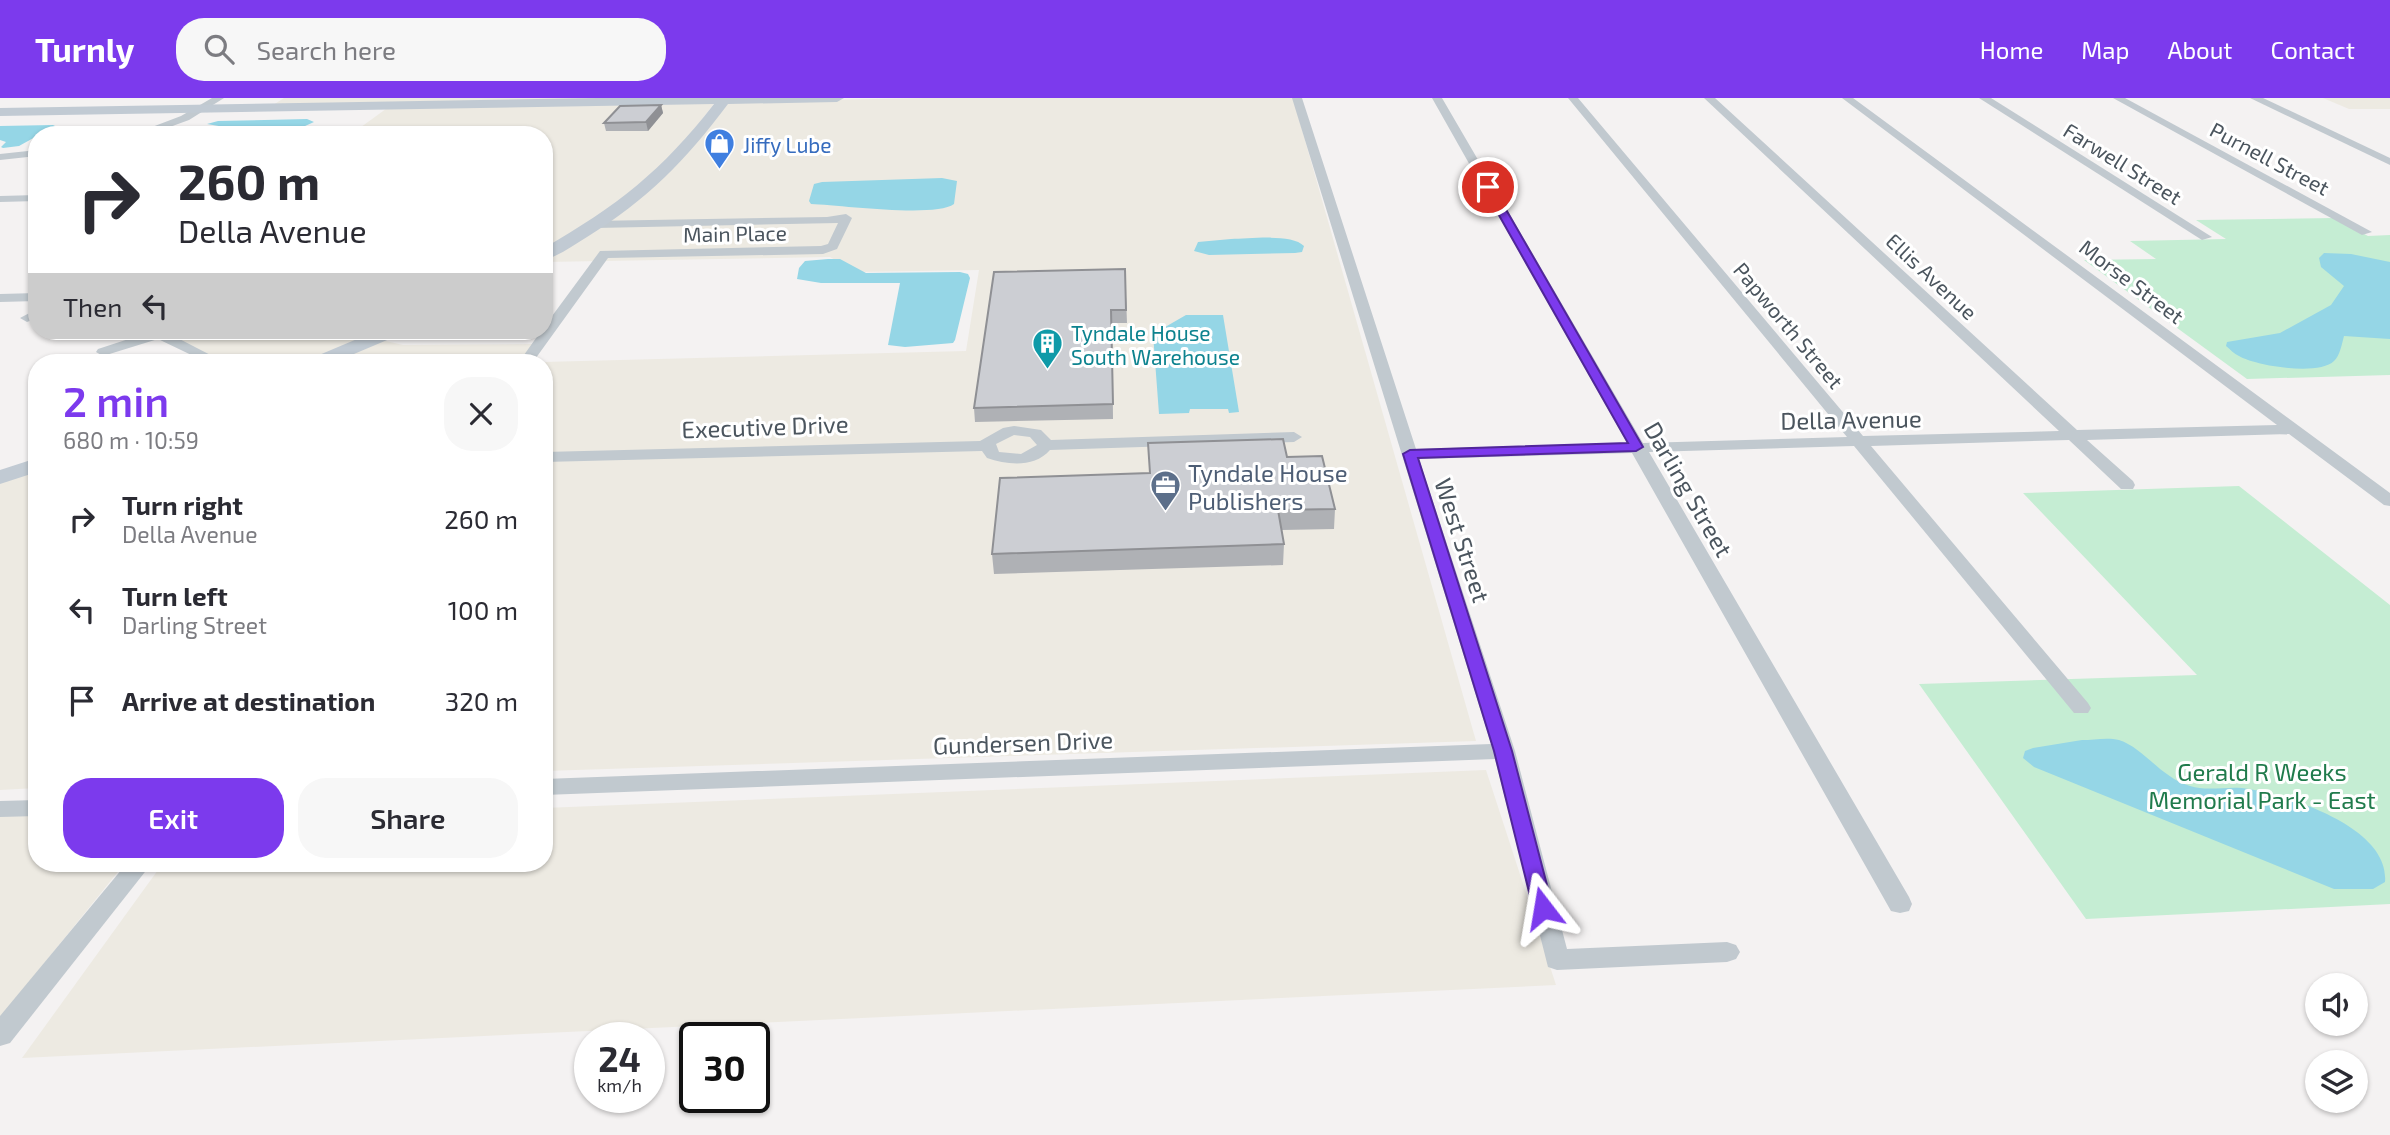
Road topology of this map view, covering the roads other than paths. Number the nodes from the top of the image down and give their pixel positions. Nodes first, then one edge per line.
1 (219, 98) edge
2 (837, 98) edge
3 (1297, 98) edge
4 (1437, 98) edge
5 (1573, 98) edge
6 (1709, 98) edge
7 (1847, 98) edge
8 (1984, 98) edge
9 (2118, 98) edge
10 (2255, 98) edge
11 (725, 99) edge
12 (200, 109) junction
13 (0, 112) edge
14 (164, 126) edge
15 (28, 154) edge
16 (28, 155) edge
17 (0, 157) edge
18 (2390, 162) edge
19 (0, 169) edge
20 (28, 198) edge
21 (0, 199) edge
22 (600, 221) junction
23 (2366, 232) dead end
24 (2206, 237) dead end
25 (553, 250) edge
26 (28, 297) edge
27 (0, 298) edge
28 (553, 325) edge
29 (134, 340) edge
30 (172, 340) edge
31 (371, 340) edge
32 (103, 352) dead end
33 (200, 354) edge
34 (338, 354) edge
35 (2292, 429) junction
36 (2074, 436) junction
37 (1294, 437) dead end
38 (1859, 442) junction
39 (1045, 445) junction
40 (987, 446) junction
41 (1636, 447) junction
42 (1410, 454) junction
43 (553, 457) edge
44 (28, 468) edge
45 (0, 477) edge
46 (2127, 485) dead end
47 (2390, 501) edge
48 (2081, 708) dead end
49 (1503, 751) junction
50 (553, 787) edge
51 (28, 808) edge
52 (0, 809) edge
53 (133, 872) edge
54 (1900, 904) dead end
55 (1727, 952) dead end
56 (0, 1035) edge

1 - 12 street
2 - 11 main road
3 - 42 street, West Street
4 - 41 street, Darling Street
5 - 38 street, Papworth Street
6 - 36 street, Ellis Avenue
7 - 35 street, Morse Street
8 - 24 street, Farwell Street
9 - 23 street, Purnell Street
10 - 18 street
11 - 12 main road
11 - 22 main road
12 - 13 main road
12 - 14 street
15 - 17 street
16 - 19 street
20 - 21 street
22 - 25 main road
22 - 28 street, Main Place
26 - 27 street
29 - 32 street
30 - 33 street
31 - 34 main road
35 - 36 street, Della Avenue
35 - 47 street, Morse Street
36 - 38 street, Della Avenue
36 - 46 street, Ellis Avenue
37 - 39 street, Executive Drive
38 - 41 street, Della Avenue
38 - 48 street, Papworth Street
39 - 40 street, Executive Drive
39 - 40 street, Executive Drive
40 - 43 street, Executive Drive
41 - 42 street, Della Avenue
41 - 54 street, Darling Street
42 - 49 street, West Street
44 - 45 main road
49 - 50 street, Gundersen Drive
49 - 55 street, West Street
51 - 52 street
53 - 56 street

